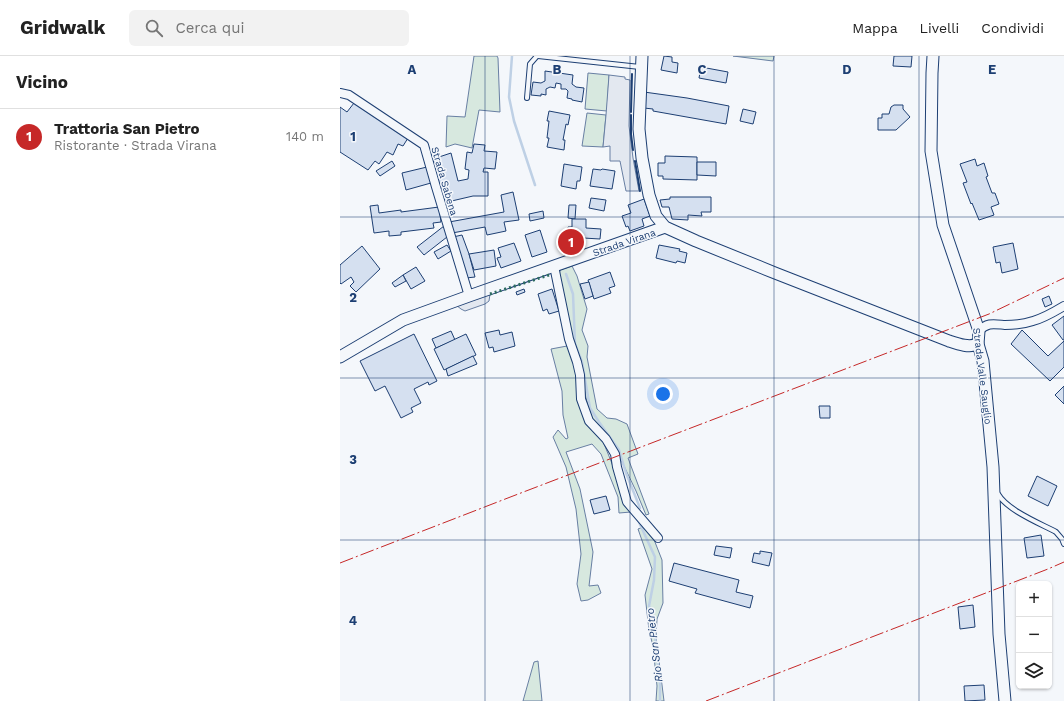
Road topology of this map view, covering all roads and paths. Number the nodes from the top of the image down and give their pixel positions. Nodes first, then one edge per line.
1 (538, 56) edge
2 (933, 56) edge
3 (641, 62) edge
4 (340, 93) edge
5 (527, 98) dead end
6 (665, 227) junction
7 (554, 266) junction
8 (469, 296) junction
9 (1064, 306) edge
10 (979, 331) junction
11 (978, 344) junction
12 (340, 357) edge
13 (994, 488) junction
14 (658, 538) dead end
15 (1064, 544) edge
16 (1005, 701) edge

1 - 3 lane
1 - 5 lane
2 - 10 street, Strada Valle Sauglio
3 - 6 street
4 - 8 street, Strada Sabena
6 - 7 street, Strada Virana
6 - 11 street, Strada Virana
7 - 8 street, Strada Virana
7 - 14 street
8 - 12 street, Strada Virana
9 - 10 street
10 - 11 street, Strada Valle Sauglio
11 - 13 street, Strada Valle Sauglio
13 - 15 lane
13 - 16 street, Strada Valle Sauglio

